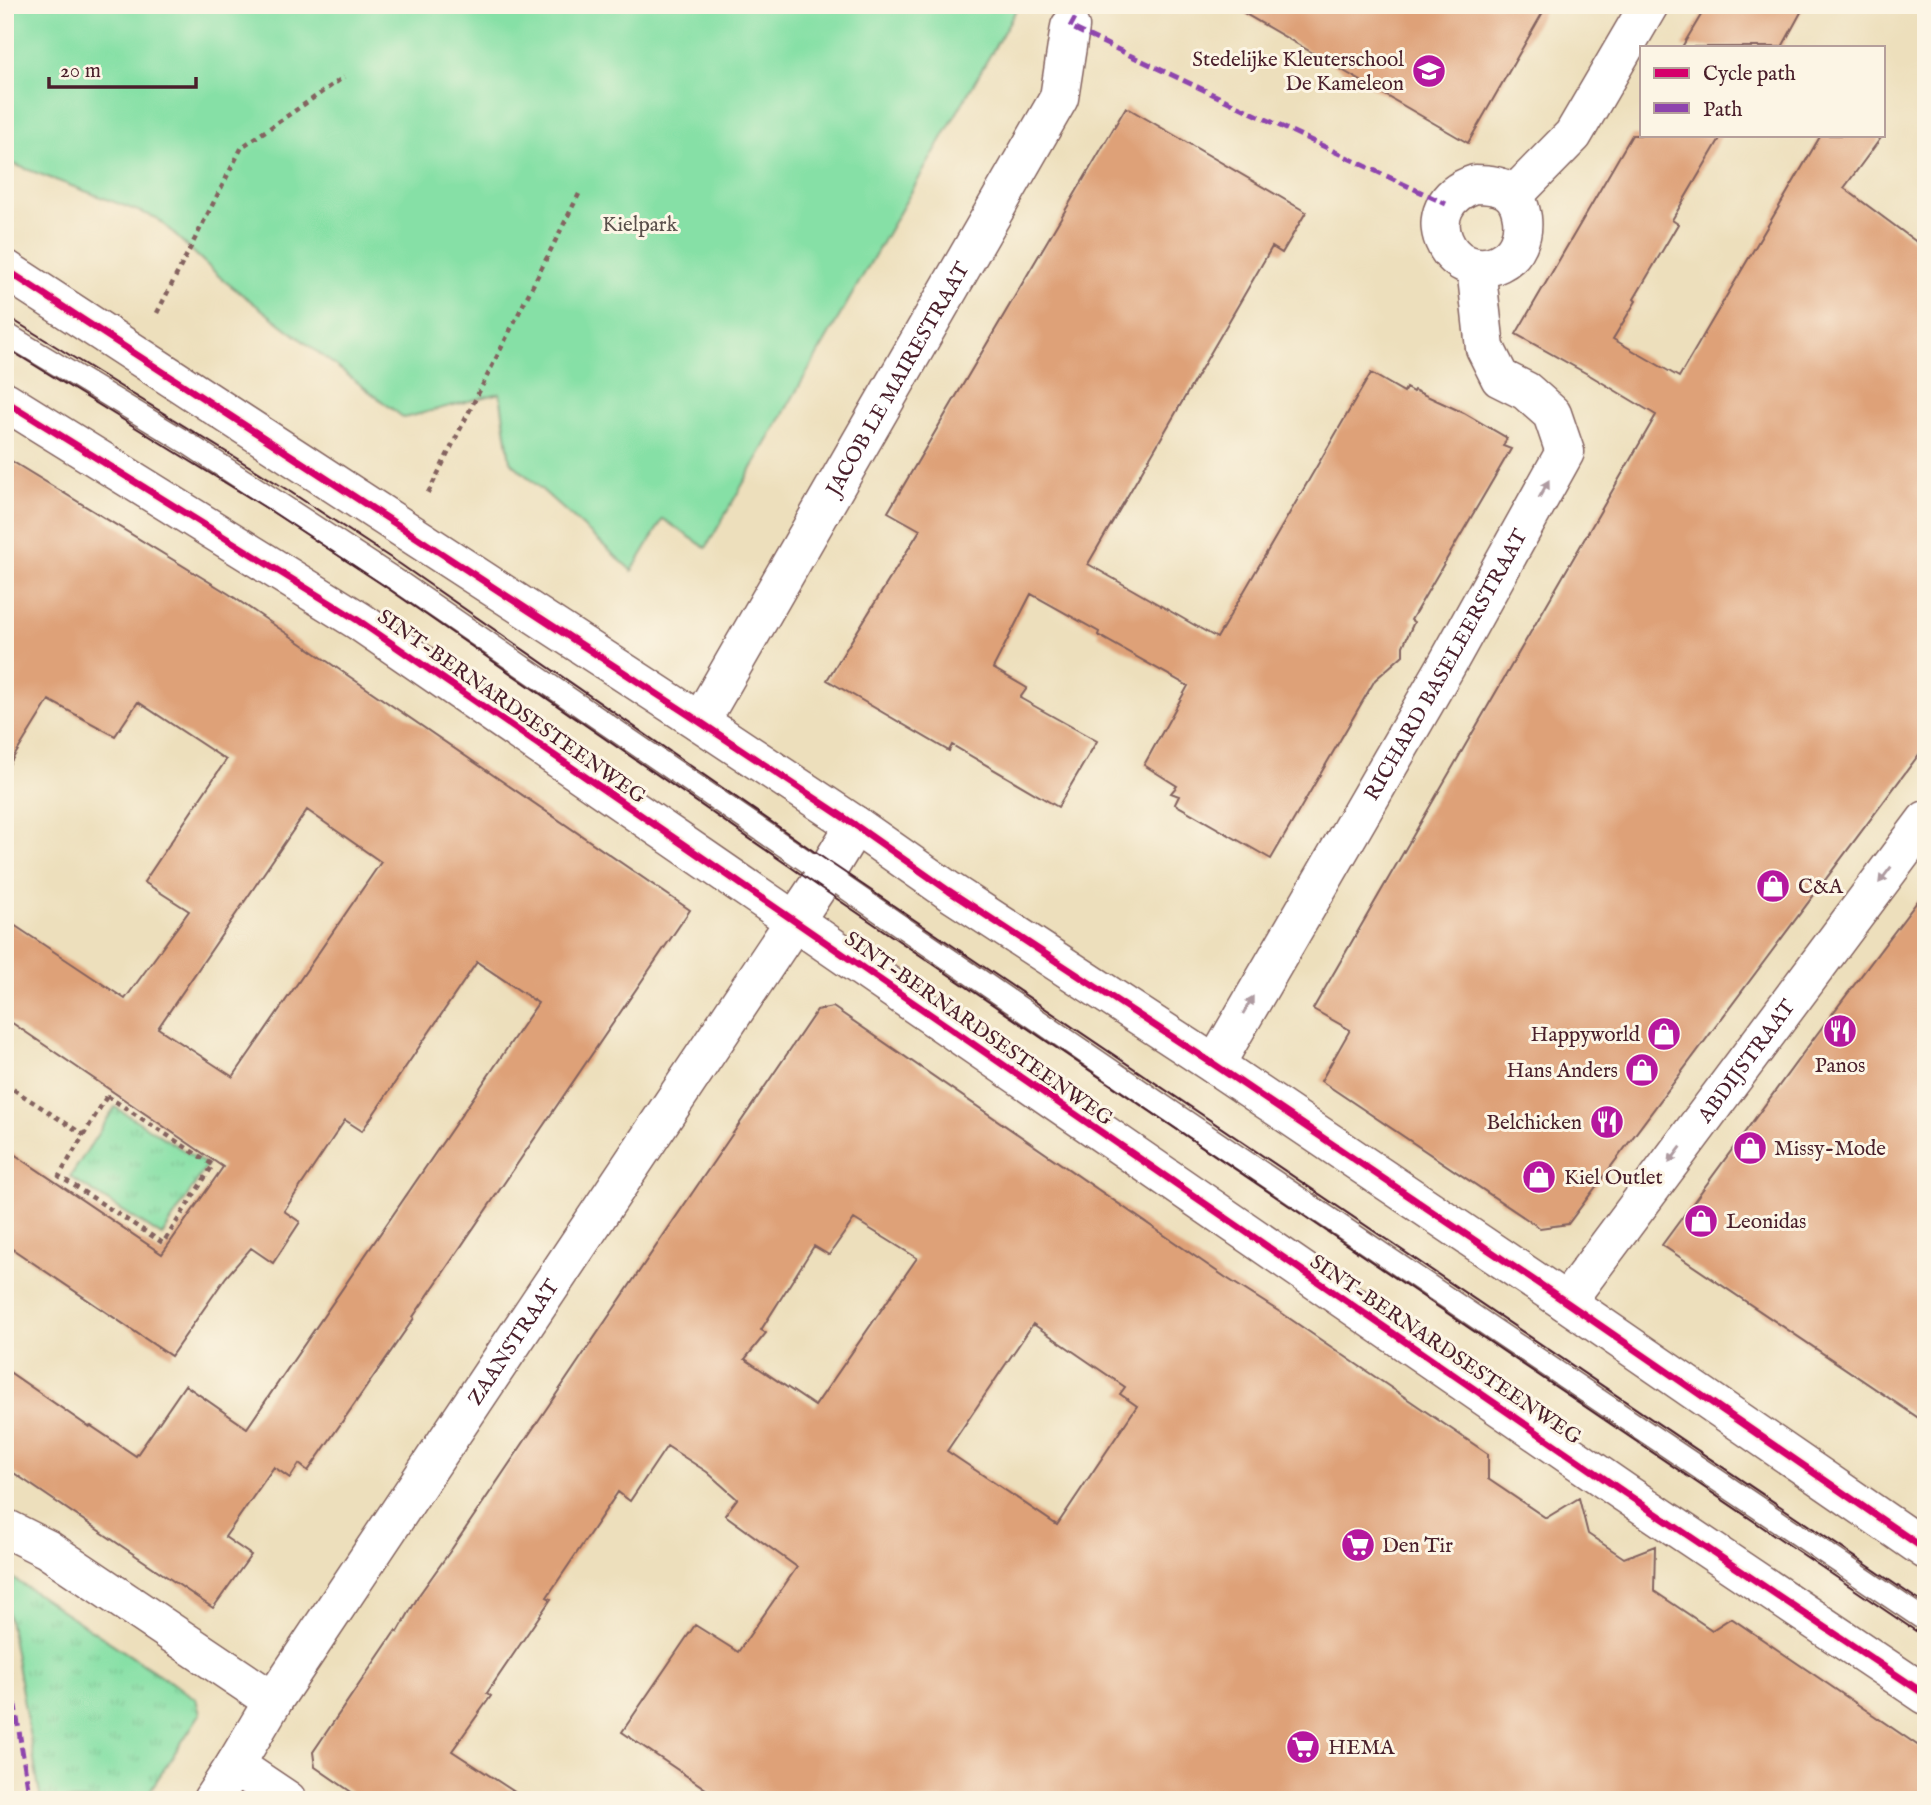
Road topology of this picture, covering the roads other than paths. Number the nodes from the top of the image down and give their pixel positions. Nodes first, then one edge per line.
1 (1649, 5) edge
2 (1070, 27) dead end
3 (1514, 195) junction
4 (1476, 267) junction
5 (5, 269) edge
6 (5, 333) edge
7 (5, 401) edge
8 (699, 722) junction
9 (1926, 820) edge
10 (855, 825) junction
11 (825, 875) junction
12 (793, 922) junction
13 (1215, 1065) junction
14 (1566, 1302) junction
15 (5, 1528) edge
16 (1926, 1550) edge
17 (1926, 1621) edge
18 (1926, 1695) edge
19 (273, 1701) junction
20 (236, 1765) junction
21 (212, 1800) edge
22 (287, 1800) edge

1 - 3 street
2 - 8 street, JACOB LE MAIRESTRAAT
3 - 4 street
3 - 4 street
13 -> 4 street, RICHARD BASELEERSTRAAT
5 - 8 street
6 - 11 lane
7 - 12 street, SINT-BERNARDSESTEENWEG
8 - 10 street
9 -> 14 street, ABDIJSTRAAT
10 - 11 street, ZAANSTRAAT
10 - 13 street
11 - 12 street, ZAANSTRAAT
11 - 17 lane
12 - 18 street, SINT-BERNARDSESTEENWEG
12 - 19 street, ZAANSTRAAT
13 - 14 street
14 - 16 street
15 - 19 street
19 - 20 street, ZAANSTRAAT
20 - 21 street, ZAANSTRAAT
20 - 22 street

